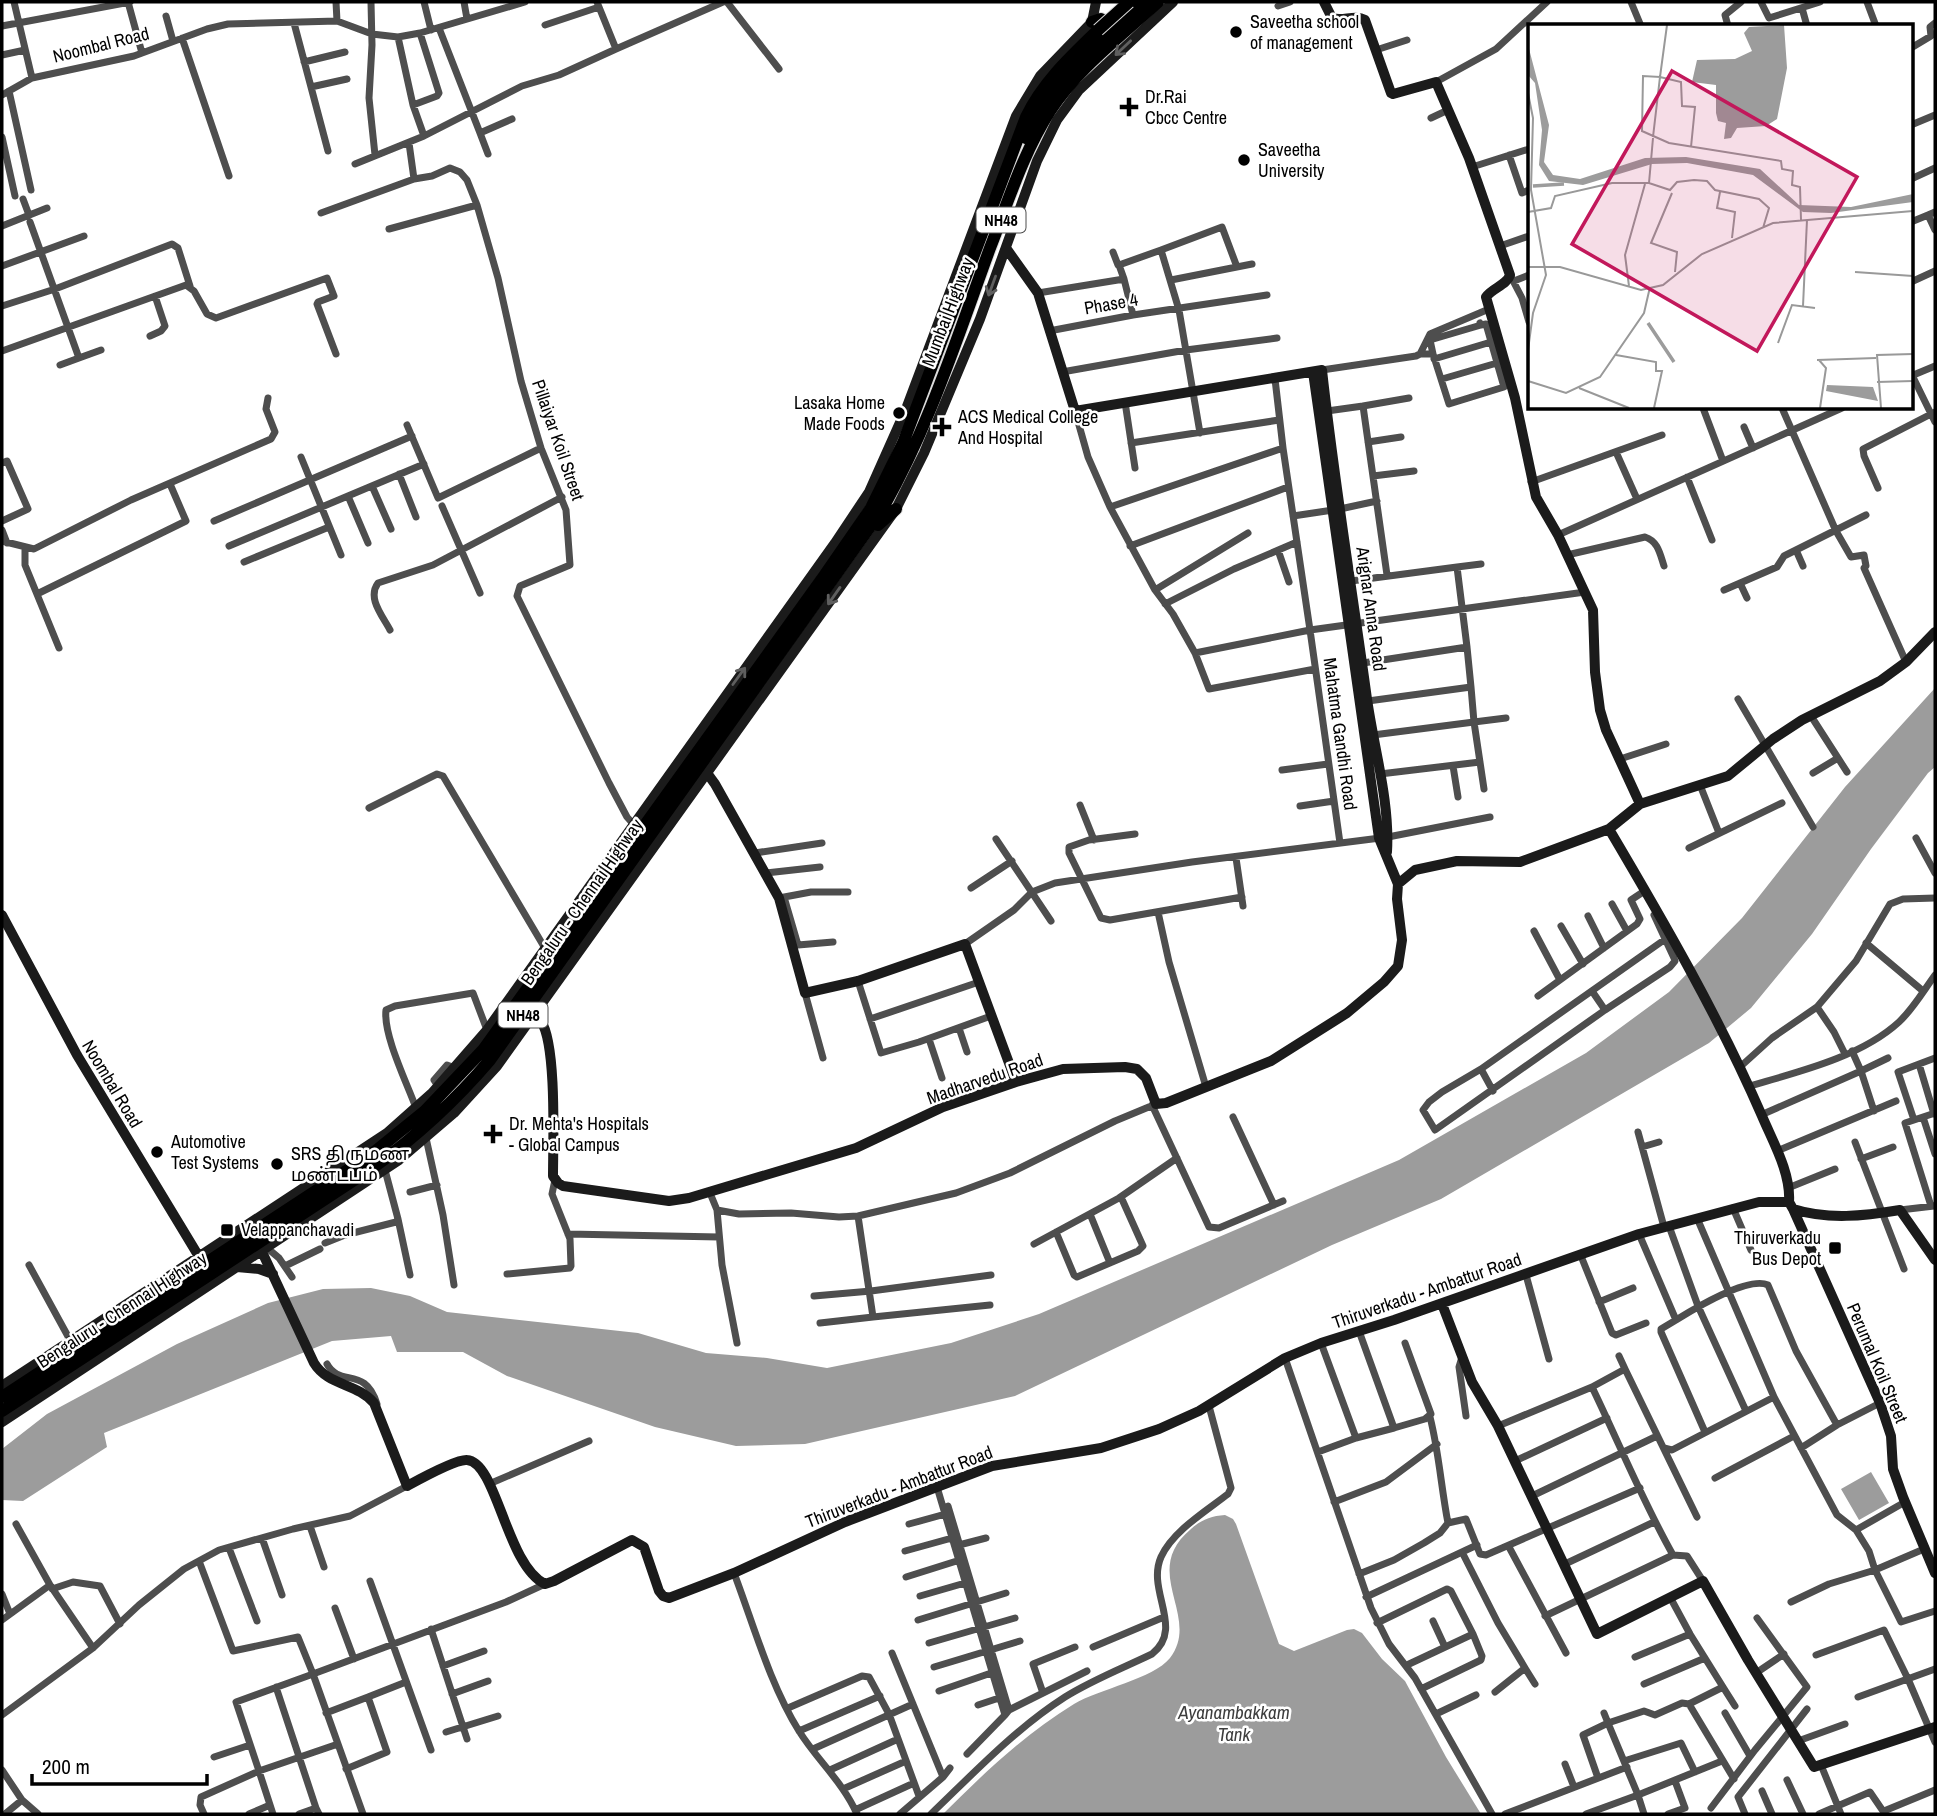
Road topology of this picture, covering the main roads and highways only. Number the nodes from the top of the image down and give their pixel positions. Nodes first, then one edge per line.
1 (1129, 2) edge
2 (1143, 2) edge
3 (1158, 2) edge
4 (1099, 29) junction
5 (999, 225) junction
6 (906, 409) road end
7 (911, 424) junction
8 (903, 443) junction
9 (896, 471) junction
10 (873, 484) road end
11 (896, 509) road end
12 (835, 577) junction
13 (524, 1004) junction
14 (258, 1239) junction
15 (2, 1397) edge
16 (2, 1411) edge

1 - 4 highway, NH48, bridge
2 - 4 highway
3 - 5 highway, Mumbai Highway / NH48
4 - 5 highway
4 - 7 highway, NH48
5 - 9 highway, Mumbai Highway / NH48
6 - 7 highway
7 - 8 highway, NH48
8 - 9 highway, NH48
8 - 10 highway
9 - 12 highway, Bengaluru - Chennai Highway / NH48
9 - 13 highway, Bengaluru - Chennai Highway / NH48
11 - 12 highway
12 - 13 highway, Bengaluru - Chennai Highway / NH48
13 - 14 highway, Bengaluru - Chennai Highway / NH48
14 - 15 highway, Bengaluru - Chennai Highway / NH48
14 - 16 highway, Bengaluru - Chennai Highway / NH48

